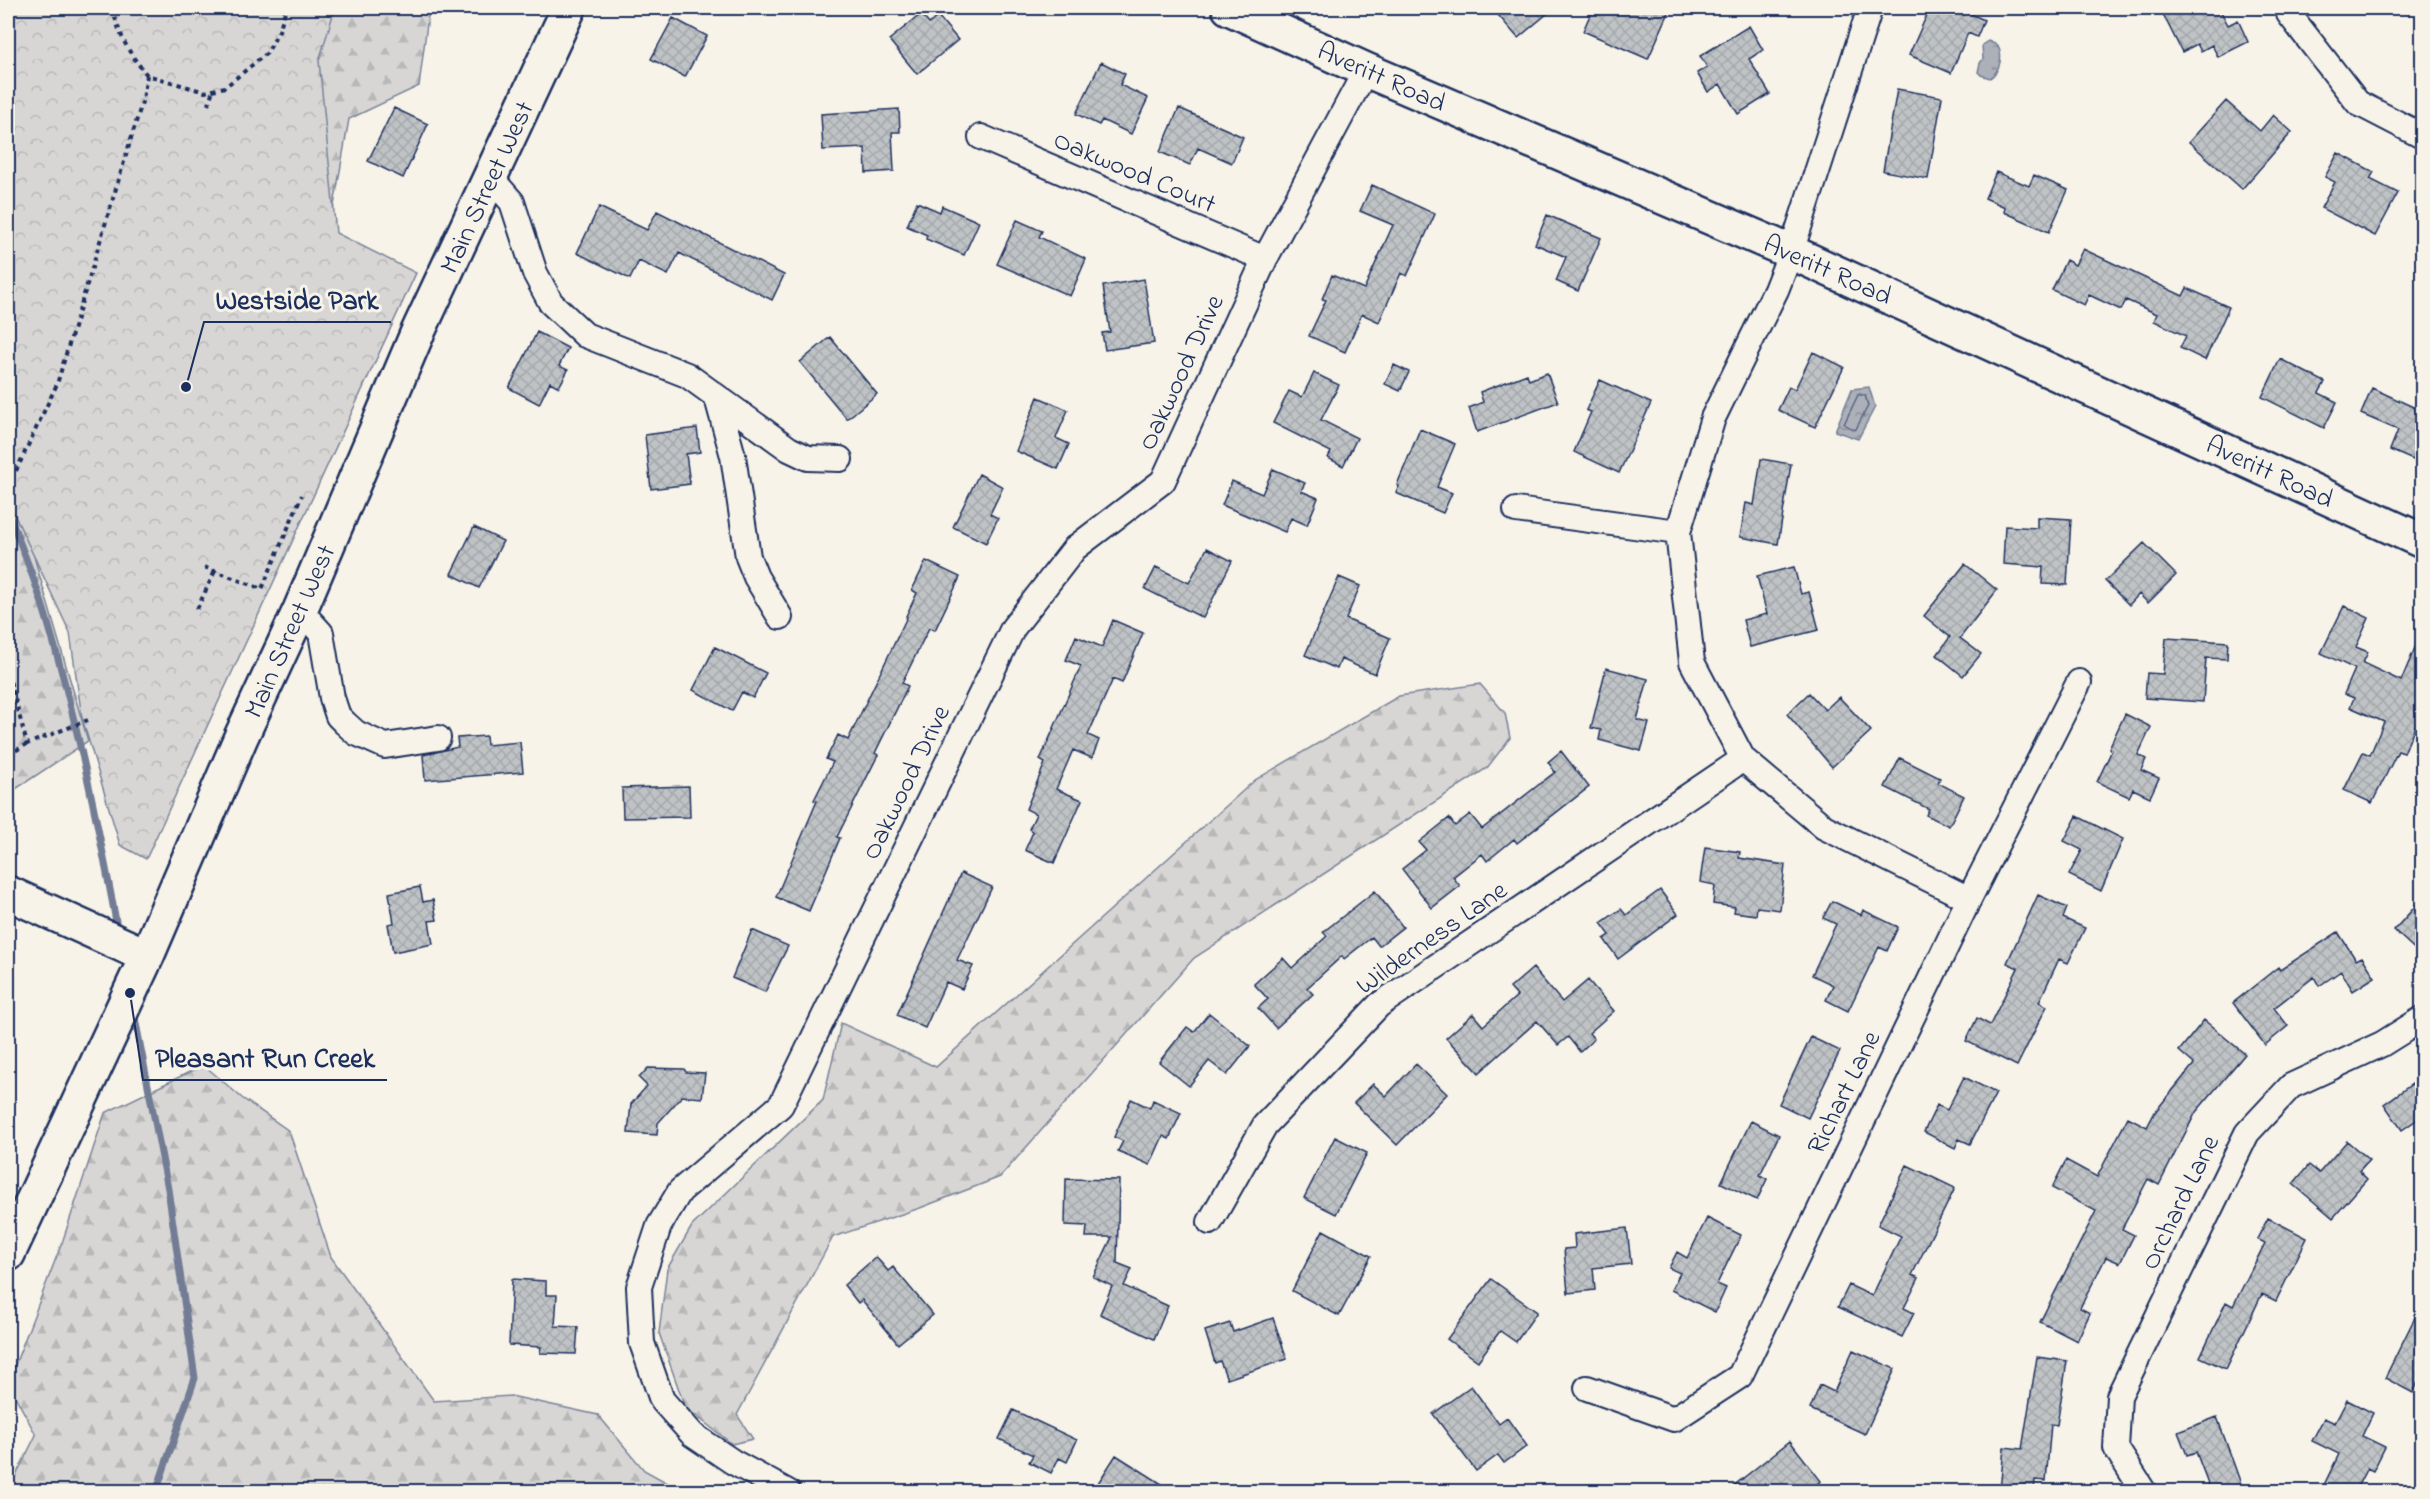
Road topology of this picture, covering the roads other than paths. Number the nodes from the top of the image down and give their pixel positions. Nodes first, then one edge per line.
1 (568, 8) edge
2 (1232, 8) edge
3 (2288, 8) edge
4 (1862, 10) edge
5 (1366, 70) junction
6 (2422, 136) edge
7 (981, 137) dead end
8 (491, 178) junction
9 (1791, 252) junction
10 (1265, 259) junction
11 (717, 398) junction
12 (840, 459) dead end
13 (1516, 510) dead end
14 (1678, 532) junction
15 (2422, 541) edge
16 (300, 610) junction
17 (780, 617) dead end
18 (2079, 682) dead end
19 (438, 738) dead end
20 (1743, 759) junction
21 (8, 893) edge
22 (1969, 899) junction
23 (147, 956) junction
24 (2422, 1019) edge
25 (1210, 1222) dead end
26 (8, 1254) edge
27 (1587, 1388) dead end
28 (788, 1491) edge
29 (2144, 1491) edge

1 - 8 street, Main Street West
2 - 5 street, Averitt Road
3 - 6 street
4 - 9 street
5 - 9 street, Averitt Road
5 - 10 street, Oakwood Drive
7 - 10 street, Oakwood Court
8 - 11 street
8 - 16 street, Main Street West
9 - 14 street
9 - 15 street, Averitt Road
10 - 28 street, Oakwood Drive
11 - 12 street
11 - 17 street
13 - 14 street
14 - 20 street
16 - 19 street
16 - 23 street, Main Street West
18 - 22 street, Richart Lane
20 - 22 street
20 - 25 street, Wilderness Lane
21 - 23 street
22 - 27 street, Richart Lane
23 - 26 street, Main Street West
24 - 29 street, Orchard Lane

